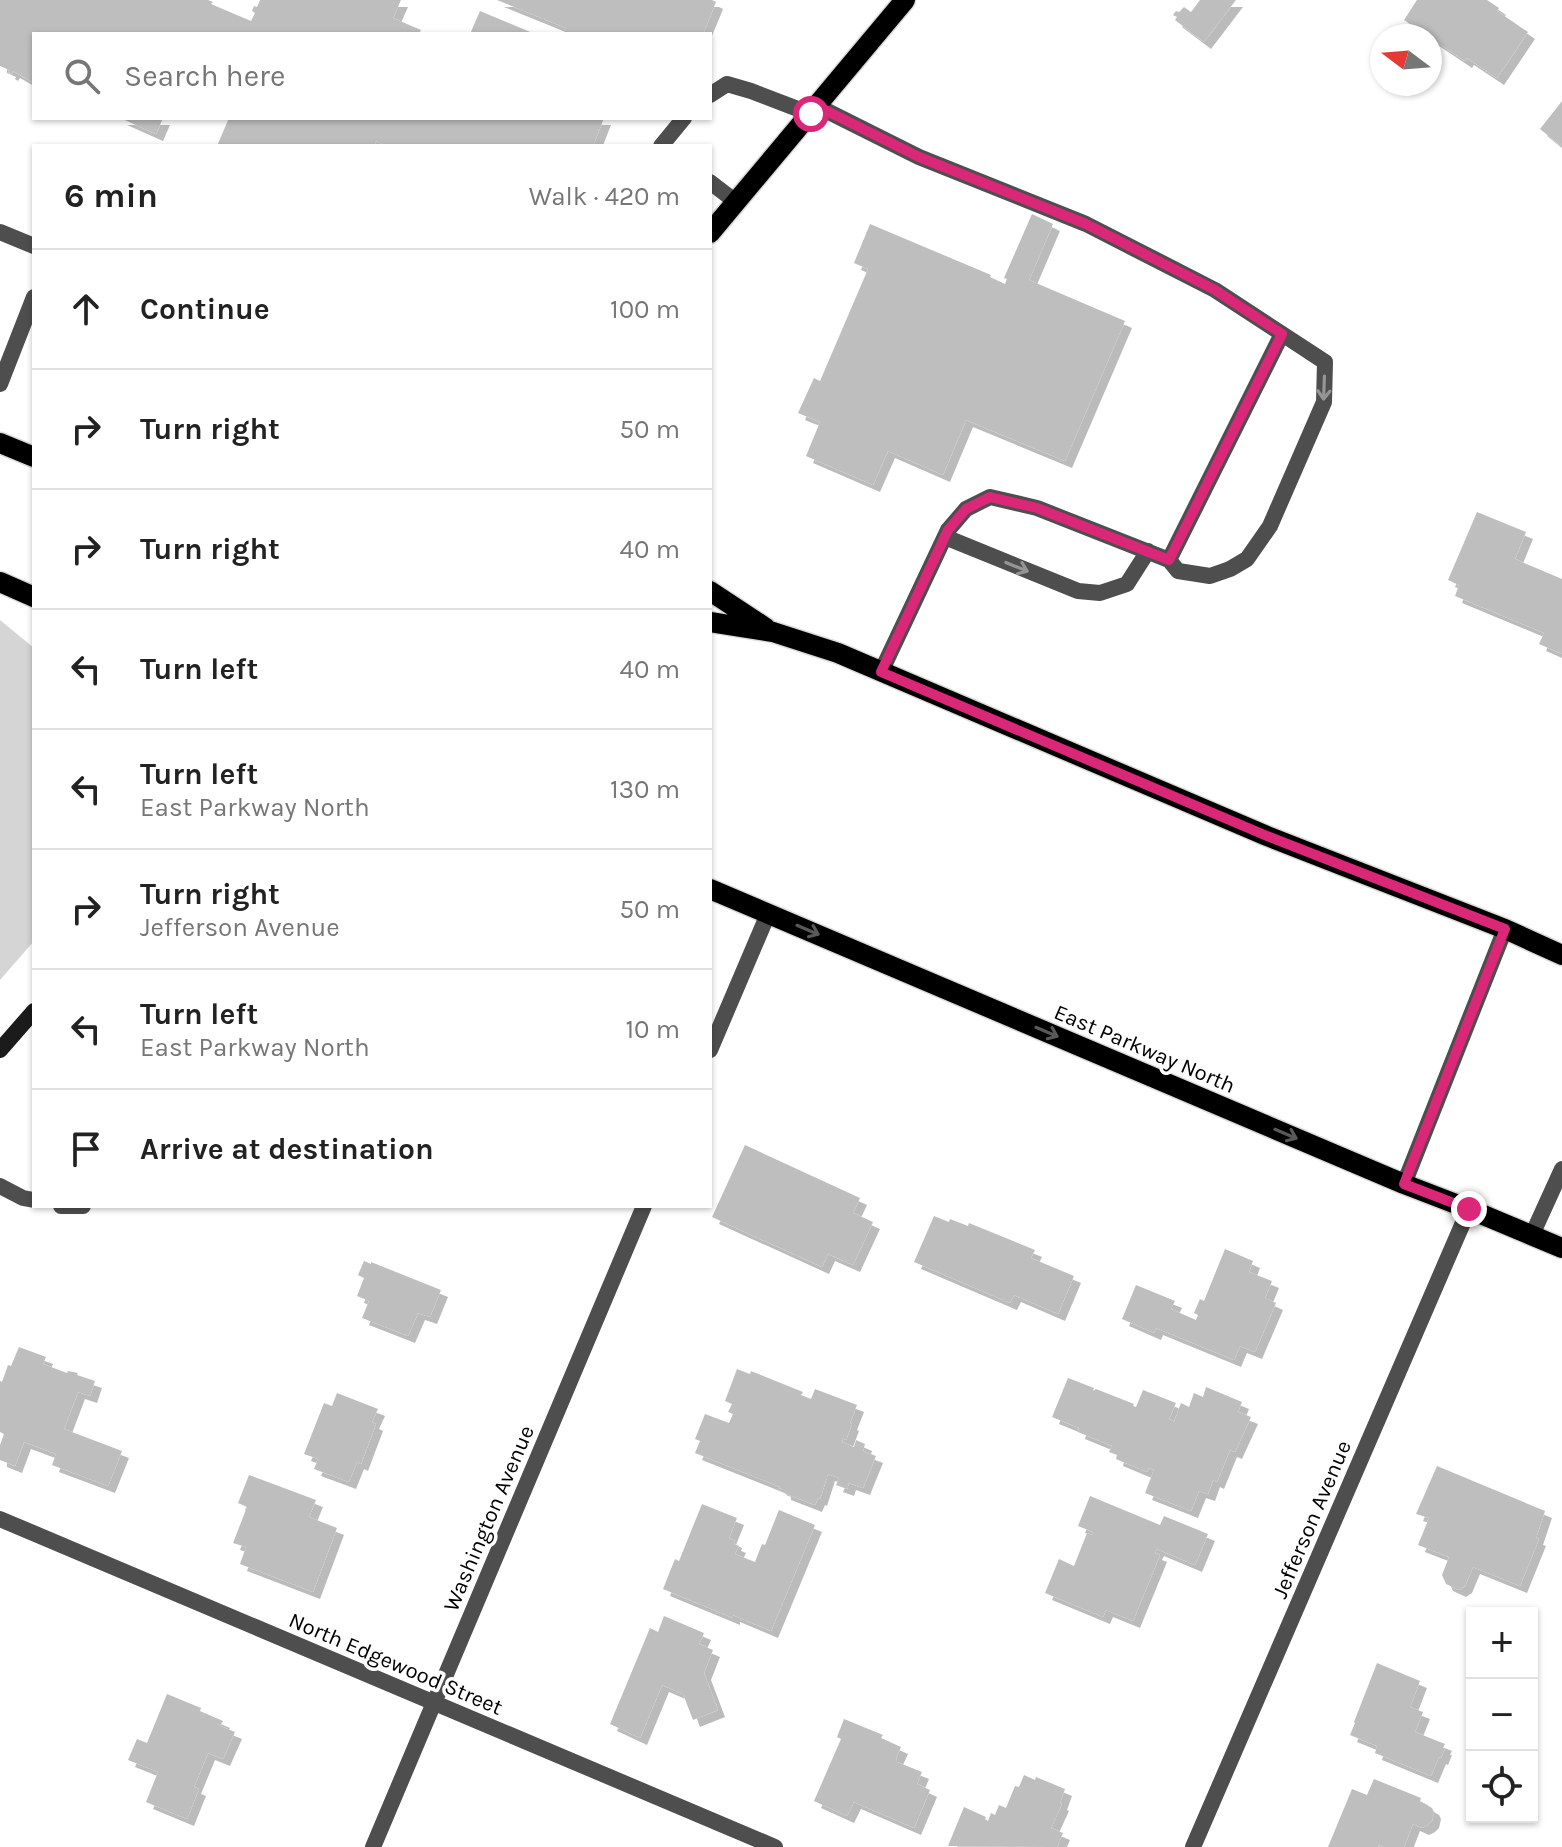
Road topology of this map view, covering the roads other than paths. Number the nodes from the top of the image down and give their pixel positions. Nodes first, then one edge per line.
1 (905, 0) edge
2 (712, 94) edge
3 (814, 110) junction
4 (682, 120) edge
5 (664, 144) edge
6 (712, 184) edge
7 (736, 202) junction
8 (712, 231) edge
9 (0, 232) edge
10 (32, 245) edge
11 (32, 302) edge
12 (1282, 334) junction
13 (0, 384) edge
14 (0, 443) edge
15 (32, 456) edge
16 (945, 537) junction
17 (1148, 551) junction
18 (1169, 560) junction
19 (0, 582) edge
20 (712, 592) edge
21 (32, 596) edge
22 (712, 622) edge
23 (773, 632) junction
24 (881, 672) junction
25 (712, 890) edge
26 (768, 914) junction
27 (1505, 929) junction
28 (1562, 955) edge
29 (32, 1013) edge
30 (712, 1045) edge
31 (0, 1050) edge
32 (1562, 1169) edge
33 (1404, 1184) junction
34 (0, 1186) edge
35 (32, 1200) edge
36 (643, 1208) edge
37 (1469, 1209) junction
38 (1532, 1235) junction
39 (1562, 1248) edge
40 (0, 1519) edge
41 (434, 1703) junction
42 (373, 1847) edge
43 (775, 1847) edge
44 (1193, 1847) edge

1 - 3 main road
2 - 3 street
3 - 7 main road
3 - 12 street
4 - 5 street
6 - 7 street
7 - 8 main road
9 - 10 street
11 - 13 street
12 - 18 street
12 -> 18 street
14 - 15 main road
16 - 17 street
16 -> 17 street
16 - 24 street
17 - 18 street
19 - 21 main road
20 - 23 main road
22 - 23 main road
23 - 24 main road
24 - 27 main road
25 - 26 main road, East Parkway North
26 - 30 street
26 -> 33 main road, East Parkway North
27 - 28 main road
27 - 33 street
29 - 31 main road
32 - 38 street
33 - 37 main road, East Parkway North
34 - 35 street
36 - 41 street, Washington Avenue
37 - 38 main road, East Parkway North
37 - 44 street, Jefferson Avenue
38 - 39 main road, East Parkway North
40 - 41 street, North Edgewood Street
41 - 42 street, Washington Avenue
41 - 43 street, North Edgewood Street

